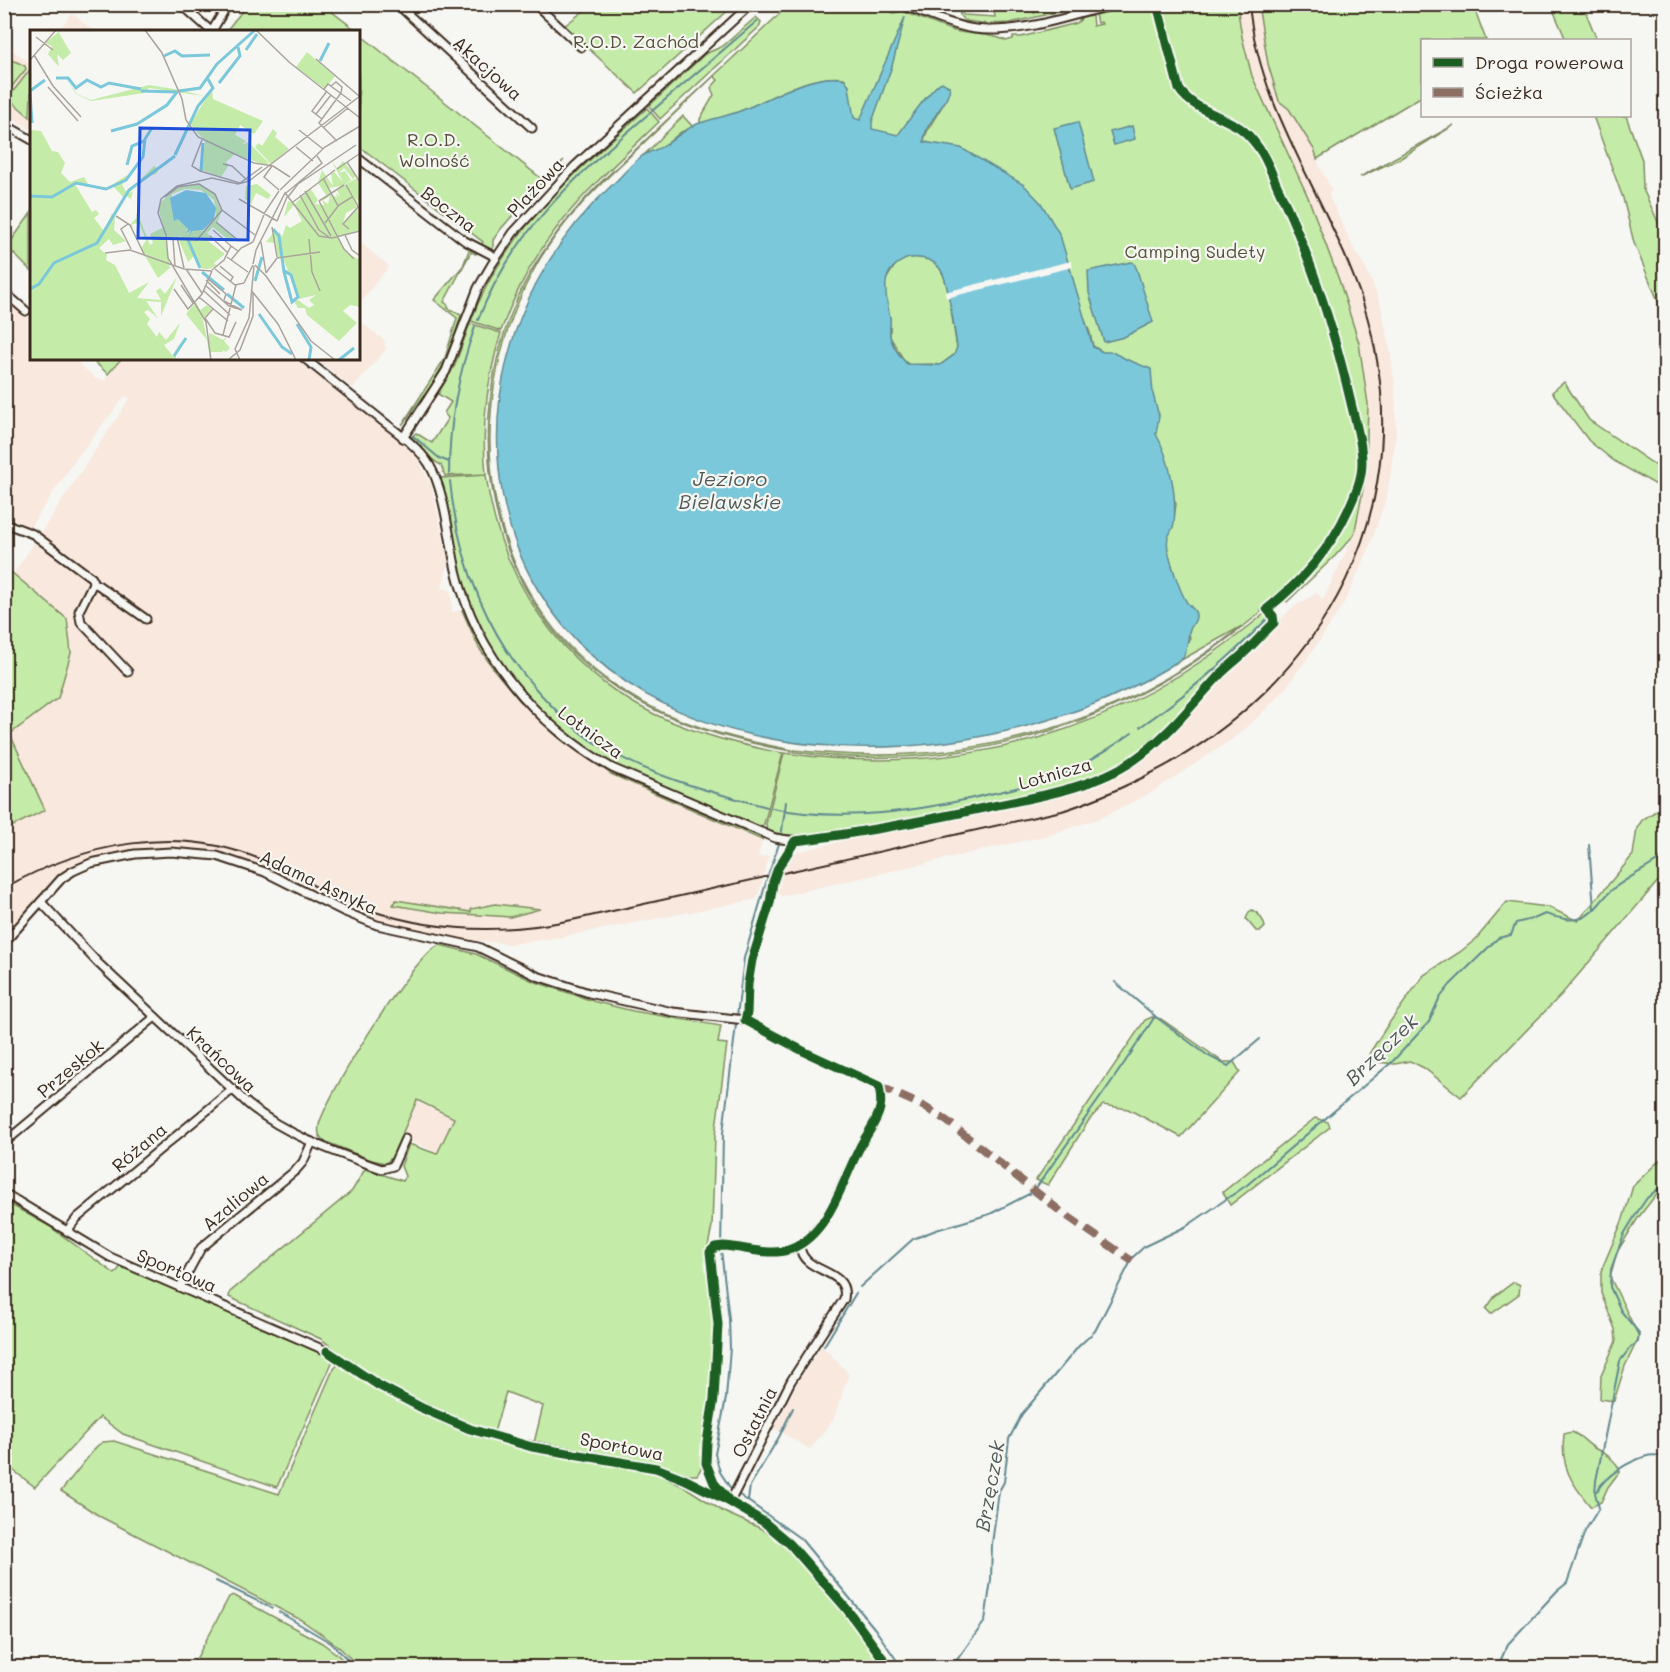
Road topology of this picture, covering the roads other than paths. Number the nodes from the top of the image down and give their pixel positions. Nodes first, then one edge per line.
1 (181, 4) edge
2 (224, 4) edge
3 (397, 4) edge
4 (535, 4) edge
5 (752, 4) edge
6 (900, 4) edge
7 (1115, 4) edge
8 (1081, 9) edge
9 (211, 30) edge
10 (213, 30) edge
11 (581, 47) dead end
12 (4, 124) edge
13 (532, 128) dead end
14 (30, 139) edge
15 (360, 160) edge
16 (496, 257) junction
17 (4, 292) edge
18 (27, 311) dead end
19 (306, 360) edge
20 (403, 438) junction
21 (4, 523) edge
22 (93, 583) junction
23 (146, 619) dead end
24 (1274, 623) dead end
25 (129, 672) dead end
26 (792, 841) junction
27 (42, 902) junction
28 (4, 943) edge
29 (155, 1017) junction
30 (740, 1019) junction
31 (879, 1086) joint
32 (233, 1089) junction
33 (405, 1139) dead end
34 (312, 1142) junction
35 (4, 1143) edge
36 (4, 1193) edge
37 (68, 1231) junction
38 (180, 1287) junction
39 (731, 1500) junction
40 (890, 1668) edge

1 - 9 street
2 - 10 street
3 - 13 street, Akacjowa
4 - 11 street
5 - 16 street, Plażowa
6 - 8 street
7 - 8 street
12 - 14 street
15 - 16 street, Boczna
16 - 20 street, Plażowa
17 - 18 street
19 - 20 street, Lotnicza
20 - 26 street, Lotnicza
21 - 22 street
22 - 23 street
22 - 25 street
24 - 26 street, Lotnicza
26 - 30 street
27 - 28 street, Adama Asnyka
27 - 29 street, Krańcowa
27 - 30 street, Adama Asnyka
29 - 32 street, Krańcowa
29 - 35 street, Przeskok
30 - 31 street, Adama Asnyka
31 - 39 street, Ostatnia
32 - 34 street, Krańcowa
32 - 37 street, Różana
33 - 34 street, Krańcowa
34 - 38 street, Azaliowa
36 - 37 street, Sportowa
37 - 38 street, Sportowa
38 - 39 street, Sportowa
39 - 40 street, Sportowa

